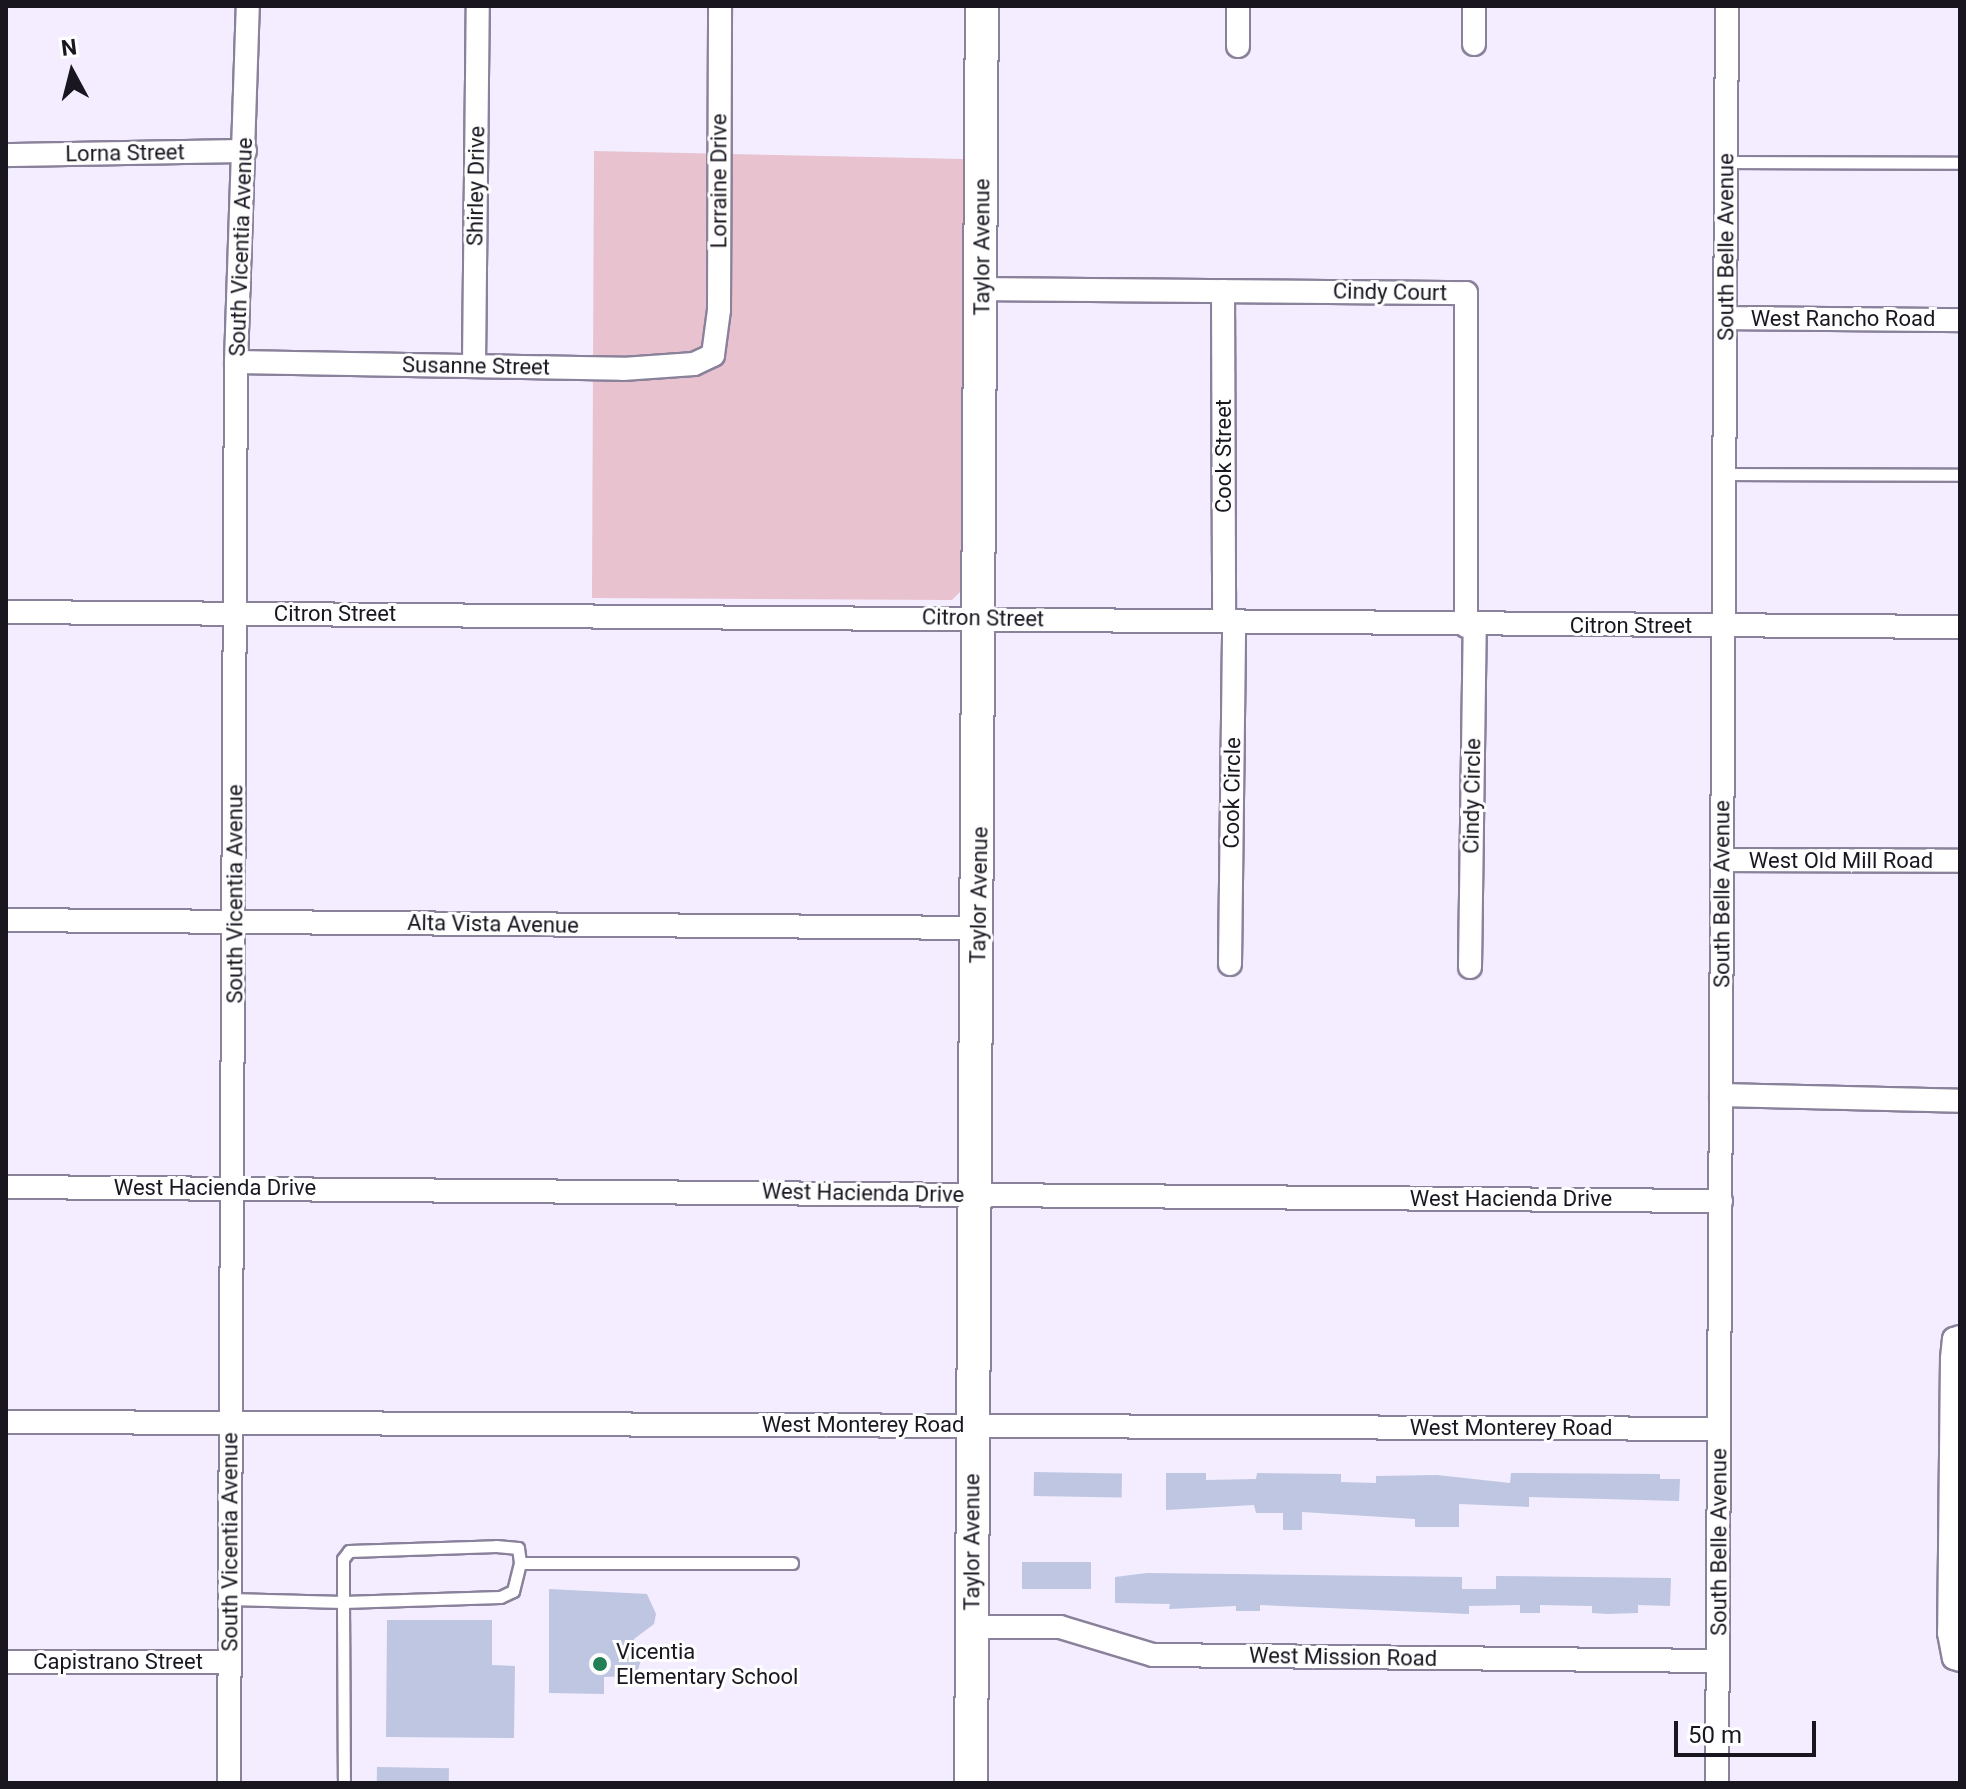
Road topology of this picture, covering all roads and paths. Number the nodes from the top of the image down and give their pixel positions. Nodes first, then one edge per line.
1 (248, 6) edge
2 (478, 6) edge
3 (720, 6) edge
4 (982, 6) edge
5 (1238, 6) edge
6 (1474, 6) edge
7 (1727, 6) edge
8 (1474, 44) dead end
9 (1238, 46) dead end
10 (245, 151) junction
11 (6, 155) edge
12 (1726, 162) junction
13 (1960, 163) edge
14 (982, 289) junction
15 (1223, 291) junction
16 (1726, 318) junction
17 (1960, 320) edge
18 (713, 355) joint
19 (236, 362) junction
20 (474, 365) junction
21 (1725, 474) junction
22 (1960, 475) edge
23 (6, 612) edge
24 (234, 613) junction
25 (981, 618) junction
26 (1229, 621) junction
27 (1470, 626) junction
28 (1724, 626) junction
29 (1960, 627) edge
30 (1722, 860) junction
31 (1960, 861) edge
32 (6, 920) edge
33 (236, 921) junction
34 (979, 928) junction
35 (1230, 964) dead end
36 (1470, 967) dead end
37 (1721, 1095) junction
38 (1960, 1101) edge
39 (6, 1187) edge
40 (234, 1187) junction
41 (973, 1194) junction
42 (1721, 1201) junction
43 (1960, 1337) edge
44 (6, 1422) edge
45 (230, 1424) junction
46 (972, 1425) junction
47 (1719, 1429) junction
48 (520, 1563) junction
49 (792, 1563) dead end
50 (230, 1599) junction
51 (343, 1602) junction
52 (972, 1627) junction
53 (1960, 1660) edge
54 (1718, 1661) junction
55 (6, 1662) edge
56 (230, 1662) junction
57 (229, 1783) edge
58 (344, 1783) edge
59 (971, 1783) edge
60 (1717, 1783) edge

1 - 10 street, South Vicentia Avenue
2 - 20 street, Shirley Drive
3 - 18 street, Lorraine Drive
4 - 14 street, Taylor Avenue
5 - 9 street
6 - 8 street
7 - 12 street, South Belle Avenue
10 - 11 street, Lorna Street
10 - 19 street, South Vicentia Avenue
12 - 13 lane
12 - 16 street, South Belle Avenue
14 - 15 street, Cindy Court
14 - 25 street, Taylor Avenue
15 - 26 street, Cook Street
15 - 27 street, Cindy Court
16 - 17 street, West Rancho Road
16 - 21 street, South Belle Avenue
18 - 20 street, Susanne Street
19 - 20 street, Susanne Street
19 - 24 street, South Vicentia Avenue
21 - 22 lane
21 - 28 street, South Belle Avenue
23 - 24 street, Citron Street
24 - 25 street, Citron Street
24 - 33 street, South Vicentia Avenue
25 - 26 street, Citron Street
25 - 34 street, Taylor Avenue
26 - 27 street, Citron Street
26 - 35 street, Cook Circle
27 - 28 street, Citron Street
27 - 36 street, Cindy Circle
28 - 29 street, Citron Street
28 - 30 street, South Belle Avenue
30 - 31 street, West Old Mill Road
30 - 37 street, South Belle Avenue
32 - 33 street, Alta Vista Avenue
33 - 34 street, Alta Vista Avenue
33 - 40 street, South Vicentia Avenue
34 - 41 street, Taylor Avenue
37 - 38 street
37 - 42 street, South Belle Avenue
39 - 40 street, West Hacienda Drive
40 - 41 street, West Hacienda Drive
40 - 45 street, South Vicentia Avenue
41 - 42 street, West Hacienda Drive
41 - 46 street, Taylor Avenue
42 - 47 street, South Belle Avenue
43 - 53 street
44 - 45 street, West Monterey Road
45 - 46 street, West Monterey Road
45 - 50 street, South Vicentia Avenue
46 - 47 street, West Monterey Road
46 - 52 street, Taylor Avenue
47 - 54 street, South Belle Avenue
48 - 49 lane
48 - 51 lane
48 - 51 lane
50 - 51 lane
50 - 56 street, South Vicentia Avenue
51 - 58 lane
52 - 54 street, West Mission Road
52 - 59 street, Taylor Avenue
54 - 60 street, South Belle Avenue
55 - 56 street, Capistrano Street
56 - 57 street, South Vicentia Avenue

